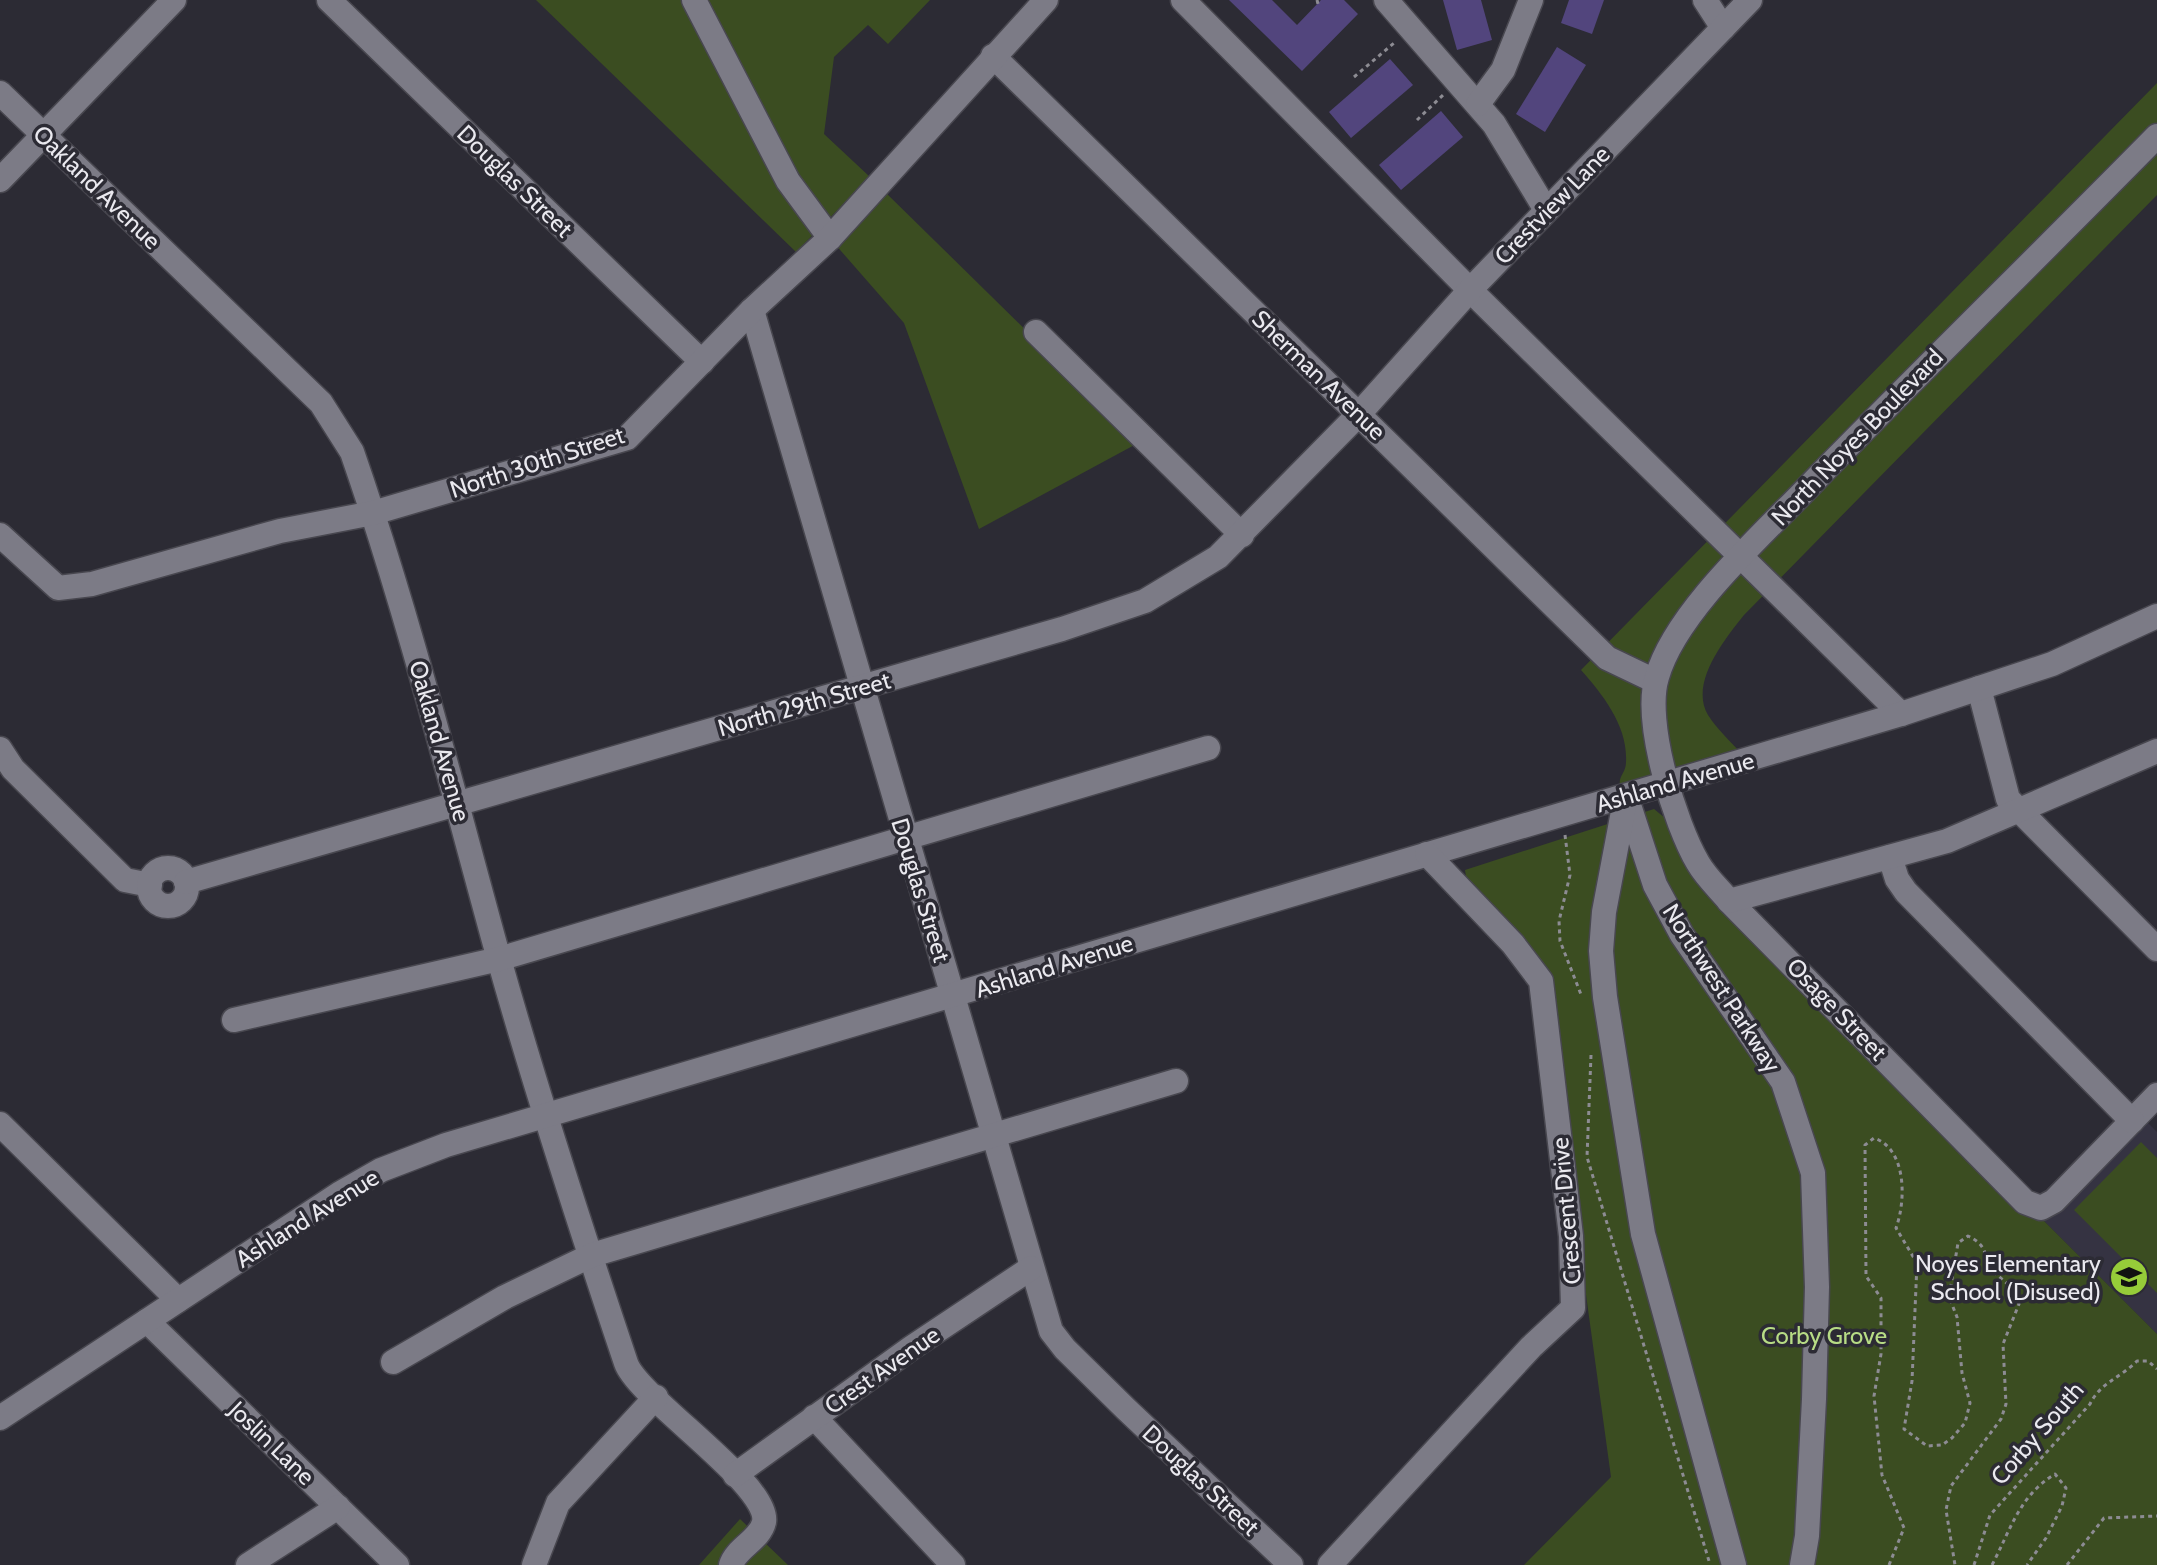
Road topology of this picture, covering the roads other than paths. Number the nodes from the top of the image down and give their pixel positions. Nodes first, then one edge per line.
1 (174, 0) edge
2 (329, 0) edge
3 (694, 0) edge
4 (1046, 0) edge
5 (1183, 0) edge
6 (1386, 0) edge
7 (1531, 0) edge
8 (1705, 0) edge
9 (1750, 0) edge
10 (1723, 28) junction
11 (993, 56) junction
12 (0, 93) edge
13 (1478, 104) junction
14 (44, 136) junction
15 (2157, 136) edge
16 (0, 180) edge
17 (1546, 210) junction
18 (830, 238) junction
19 (1470, 290) junction
20 (752, 310) junction
21 (1036, 332) dead end
22 (702, 362) junction
23 (1359, 414) junction
24 (373, 513) junction
25 (1242, 535) junction
26 (7, 542) edge
27 (1741, 557) junction
28 (2157, 616) edge
29 (1655, 681) junction
30 (862, 687) junction
31 (1979, 688) junction
32 (1901, 714) junction
33 (1208, 748) dead end
34 (0, 749) edge
35 (2156, 752) edge
36 (1666, 786) junction
37 (1626, 796) junction
38 (459, 804) junction
39 (2019, 812) junction
40 (905, 836) junction
41 (1427, 854) junction
42 (1890, 857) junction
43 (1729, 901) junction
44 (2157, 949) edge
45 (499, 959) junction
46 (953, 997) junction
47 (234, 1020) dead end
48 (1176, 1081) dead end
49 (2157, 1095) edge
50 (546, 1114) junction
51 (2132, 1121) junction
52 (0, 1124) edge
53 (992, 1134) junction
54 (592, 1255) junction
55 (1031, 1268) junction
56 (178, 1300) junction
57 (147, 1321) junction
58 (393, 1362) dead end
59 (656, 1397) junction
60 (814, 1417) junction
61 (0, 1418) edge
62 (735, 1475) junction
63 (338, 1507) junction
64 (248, 1565) edge
65 (397, 1565) edge
66 (534, 1565) edge
67 (731, 1565) edge
68 (953, 1565) edge
69 (1291, 1565) edge
70 (1330, 1565) edge
71 (1734, 1565) edge
72 (1802, 1565) edge

1 - 14 street
2 - 22 street, Douglas Street
3 - 18 street
4 - 11 street, North 30th Street
5 - 19 street
6 - 13 street
7 - 13 street
8 - 10 street
9 - 10 street, Crestview Lane
10 - 17 street, Crestview Lane
11 - 18 street, North 30th Street
11 - 23 street, Sherman Avenue
12 - 14 street, Oakland Avenue
13 - 17 street
14 - 16 street
14 - 24 street, Oakland Avenue
15 - 27 street, North Noyes Boulevard
17 - 19 street, Crestview Lane
18 - 20 street, North 30th Street
19 - 23 street, Crestview Lane
19 - 27 street
20 - 22 street, North 30th Street
20 - 30 street, Douglas Street
21 - 25 street
22 - 24 street, North 30th Street
23 - 25 street, North 29th Street
23 - 29 street, Sherman Avenue
24 - 26 street, North 30th Street
24 - 38 street, Oakland Avenue
25 - 30 street, North 29th Street
27 - 29 street, North Noyes Boulevard
27 - 32 street
28 - 31 street, Ashland Avenue
29 - 36 street, North Noyes Boulevard
30 - 38 street, North 29th Street
30 - 40 street, Douglas Street
31 - 32 street, Ashland Avenue
31 - 39 street
32 - 36 street, Ashland Avenue
33 - 40 street
34 - 38 street, North 29th Street
35 - 39 street
36 - 37 street, Ashland Avenue
36 - 43 street, Osage Street
37 - 41 street, Ashland Avenue
37 - 71 street
37 - 72 street, Northwest Parkway
38 - 45 street, Oakland Avenue
39 - 42 street
39 - 44 street
40 - 45 street
40 - 46 street, Douglas Street
41 - 46 street, Ashland Avenue
41 - 70 street, Crescent Drive
42 - 43 street
42 - 51 street
43 - 51 street, Osage Street
45 - 47 street
45 - 50 street, Oakland Avenue
46 - 50 street, Ashland Avenue
46 - 53 street, Douglas Street
48 - 53 street
49 - 51 street
50 - 54 street, Oakland Avenue
50 - 56 street, Ashland Avenue
52 - 56 street
53 - 54 street
53 - 55 street, Douglas Street
54 - 58 street
54 - 59 street, Oakland Avenue
55 - 60 street, Crest Avenue
55 - 69 street, Douglas Street
56 - 57 street, Ashland Avenue
57 - 61 street, Ashland Avenue
57 - 63 street, Joslin Lane
59 - 62 street, Oakland Avenue
59 - 66 street
60 - 62 street, Crest Avenue
60 - 68 street
62 - 67 street, Oakland Avenue
63 - 64 street
63 - 65 street, Joslin Lane

